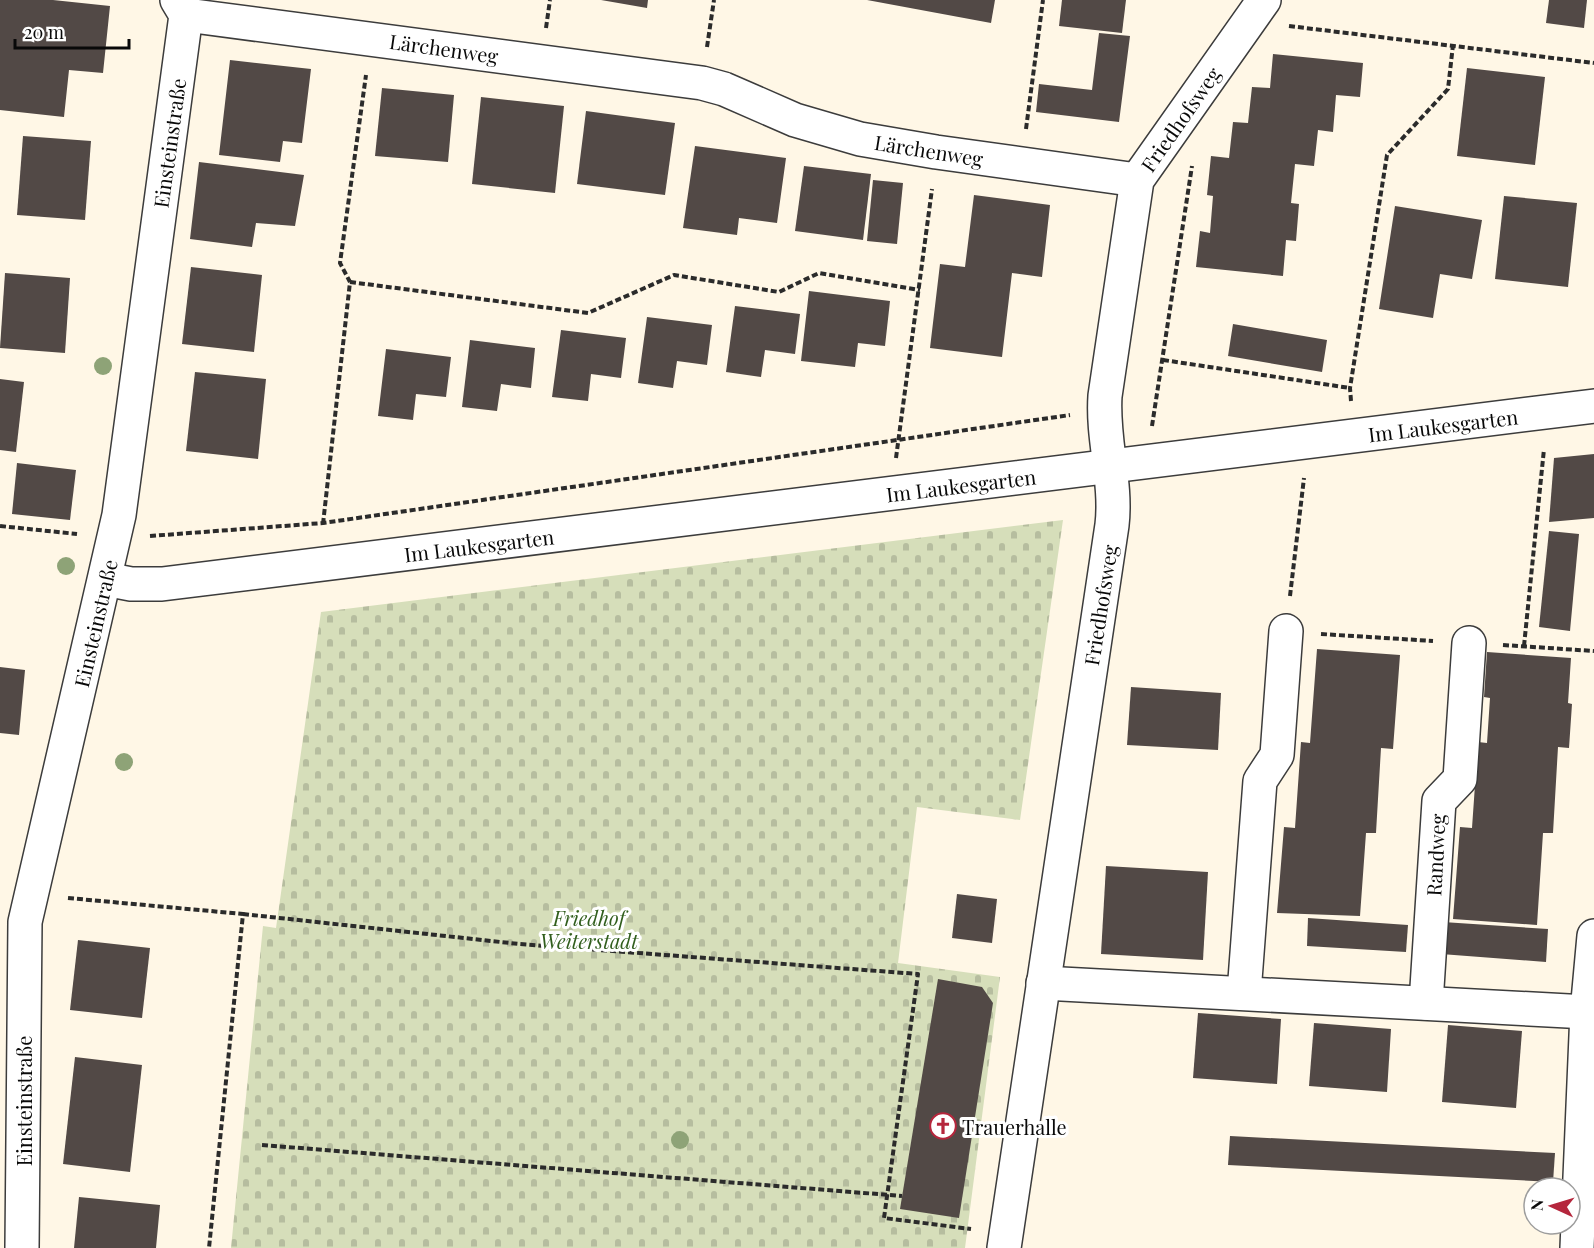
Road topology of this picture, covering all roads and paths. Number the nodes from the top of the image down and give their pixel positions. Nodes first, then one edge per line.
1 (714, 0) edge
2 (1043, 0) edge
3 (181, 7) edge
4 (1257, 11) edge
5 (371, 39) junction
6 (1453, 45) junction
7 (1594, 63) edge
8 (702, 83) junction
9 (1183, 117) junction
10 (936, 152) junction
11 (1022, 163) junction
12 (1137, 180) junction
13 (350, 282) junction
14 (920, 290) junction
15 (1163, 360) junction
16 (1350, 388) junction
17 (1594, 406) edge
18 (1104, 410) junction
19 (1548, 411) junction
20 (1354, 436) junction
21 (898, 441) junction
22 (1308, 442) junction
23 (1146, 462) junction
24 (1110, 467) junction
25 (892, 494) junction
26 (323, 523) junction
27 (0, 526) edge
28 (115, 538) junction
29 (328, 563) junction
30 (105, 579) junction
31 (1286, 632) joint
32 (1469, 643) dead end
33 (1524, 646) dead end
34 (18, 912) edge
35 (243, 914) junction
36 (1594, 936) edge
37 (1043, 982) junction
38 (1244, 993) junction
39 (1426, 1003) junction
40 (1587, 1012) junction
41 (262, 1145) dead end
42 (887, 1194) junction
43 (902, 1196) dead end
44 (978, 1230) dead end
45 (22, 1248) edge
46 (209, 1248) edge
47 (1004, 1248) edge
48 (1576, 1248) edge

1 - 8 path
2 - 11 path
3 - 5 street, Lärchenweg
3 - 28 street, Einsteinstraße
4 - 6 path
4 - 9 street, Friedhofsweg
5 - 8 street, Lärchenweg
5 - 13 path
6 - 7 path
6 - 16 path
8 - 10 street, Lärchenweg
9 - 12 street, Friedhofsweg
9 - 15 path
10 - 11 street, Lärchenweg
10 - 14 path
11 - 12 street, Lärchenweg
12 - 18 street, Friedhofsweg
13 - 14 path
13 - 26 path
14 - 21 path
15 - 16 path
15 - 23 path
16 - 20 path
17 - 19 street, Im Laukesgarten
18 - 21 path
18 - 24 street, Friedhofsweg
19 - 20 street, Im Laukesgarten
19 - 33 path
20 - 22 street, Im Laukesgarten
21 - 25 path
21 - 26 path
22 - 23 street, Im Laukesgarten
22 - 31 path
23 - 24 street, Im Laukesgarten
24 - 25 street, Im Laukesgarten
24 - 37 street, Friedhofsweg
25 - 29 street, Im Laukesgarten
26 - 28 path
26 - 29 path
27 - 28 path
28 - 30 street, Einsteinstraße
29 - 30 street, Im Laukesgarten
30 - 34 street, Einsteinstraße
31 - 38 street
32 - 39 street, Randweg
34 - 35 path
34 - 45 street, Einsteinstraße
35 - 42 path
35 - 46 path
36 - 40 street
37 - 38 street
37 - 47 street, Friedhofsweg
38 - 39 street
39 - 40 street
40 - 48 street
41 - 42 path
42 - 43 path
42 - 44 path

